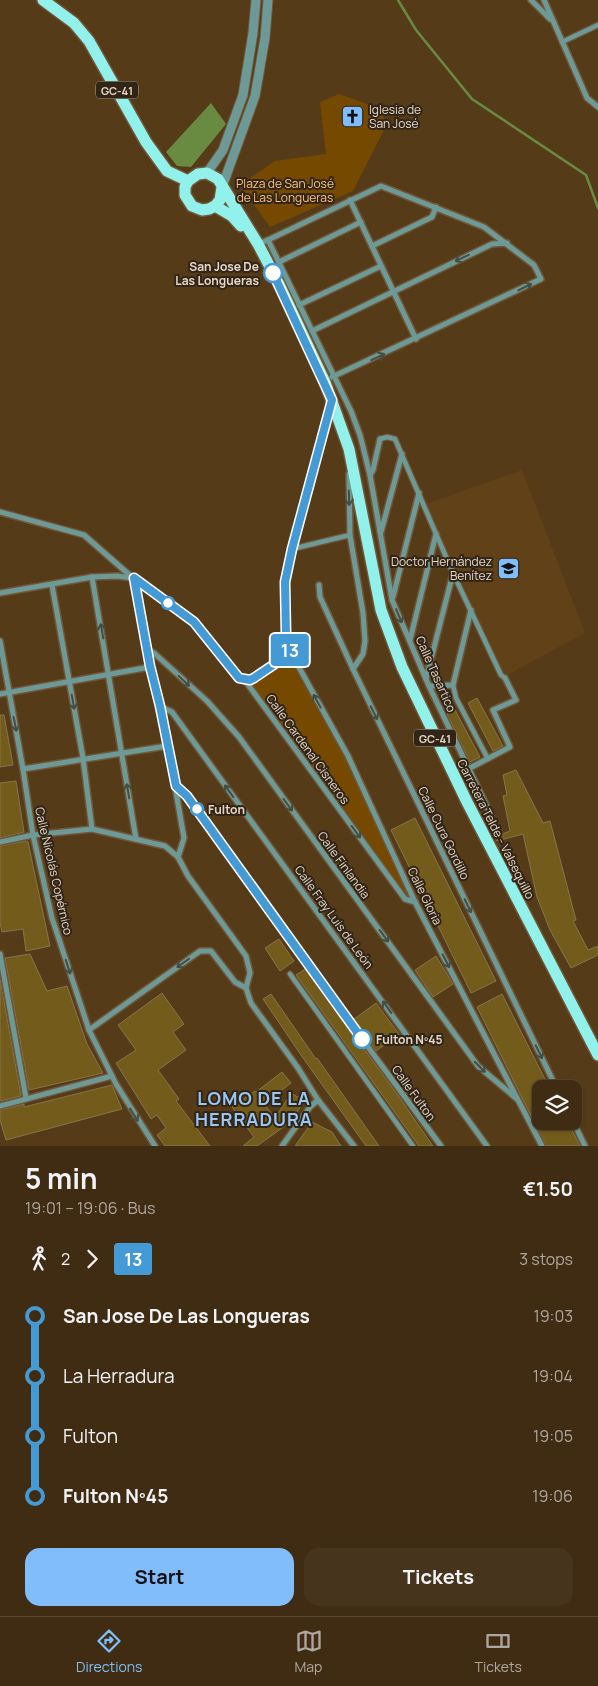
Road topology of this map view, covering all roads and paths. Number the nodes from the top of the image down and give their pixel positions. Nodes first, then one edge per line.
1 (43, 0) edge
2 (256, 0) edge
3 (268, 0) edge
4 (531, 0) edge
5 (544, 0) edge
6 (552, 22) junction
7 (598, 26) edge
8 (562, 42) junction
9 (598, 107) edge
10 (207, 173) junction
11 (188, 182) junction
12 (222, 187) junction
13 (350, 200) junction
14 (215, 206) junction
15 (436, 207) junction
16 (361, 222) junction
17 (263, 242) junction
18 (508, 243) junction
19 (372, 246) junction
20 (279, 262) junction
21 (382, 266) junction
22 (393, 290) junction
23 (299, 305) junction
24 (312, 331) junction
25 (416, 339) junction
26 (329, 379) junction
27 (332, 400) junction
28 (380, 439) joint
29 (349, 449) junction
30 (402, 454) junction
31 (370, 475) junction
32 (419, 493) junction
33 (0, 512) edge
34 (436, 534) junction
35 (350, 535) junction
36 (380, 535) junction
37 (292, 549) junction
38 (453, 573) junction
39 (92, 577) junction
40 (134, 578) junction
41 (52, 585) junction
42 (319, 585) dead end
43 (0, 593) edge
44 (392, 600) junction
45 (471, 610) junction
46 (0, 641) edge
47 (410, 641) junction
48 (147, 650) junction
49 (291, 653) junction
50 (150, 666) junction
51 (353, 669) junction
52 (109, 674) junction
53 (505, 678) joint
54 (244, 679) junction
55 (426, 680) junction
56 (70, 681) junction
57 (453, 685) junction
58 (429, 686) junction
59 (9, 692) junction
60 (0, 694) edge
61 (160, 706) junction
62 (167, 746) junction
63 (121, 752) junction
64 (83, 758) junction
65 (488, 759) junction
66 (23, 769) junction
67 (468, 769) junction
68 (176, 786) junction
69 (491, 815) dead end
70 (92, 829) junction
71 (33, 835) junction
72 (136, 839) junction
73 (0, 842) edge
74 (178, 857) junction
75 (416, 902) junction
76 (0, 954) edge
77 (290, 974) dead end
78 (246, 988) junction
79 (89, 1030) junction
80 (598, 1055) edge
81 (112, 1076) junction
82 (553, 1080) edge
83 (26, 1098) junction
84 (517, 1099) junction
85 (318, 1100) junction
86 (0, 1106) edge
87 (577, 1130) edge
88 (155, 1146) edge
89 (282, 1146) edge
90 (354, 1146) edge
91 (413, 1146) edge
92 (441, 1146) edge
93 (487, 1146) edge
94 (542, 1146) edge
95 (585, 1146) edge

1 - 11 main road, GC-41
2 - 10 street
3 - 12 street
4 - 6 street
5 - 6 street
6 - 8 street
7 - 8 street
8 - 9 street
10 - 11 main road
10 - 12 main road, GC-41
11 - 14 main road
12 - 14 main road
12 - 17 main road, Carretera Telde - Valsequillo / GC-41
13 - 15 street
13 - 16 street
13 - 17 street
14 - 17 main road, Carretera Telde - Valsequillo / GC-41
15 - 18 street
15 - 19 street
16 - 19 street
16 - 20 street
17 - 20 street, Calle Tasartico
17 - 26 main road, Carretera Telde - Valsequillo / GC-41
18 -> 22 street
25 -> 18 street
19 - 21 street
20 - 23 street, Calle Tasartico
21 - 22 street
21 - 23 street
22 - 24 street
22 - 25 street
23 - 24 street, Calle Tasartico
24 - 26 street, Calle Tasartico
26 -> 25 street
26 - 27 main road, Carretera Telde - Valsequillo / GC-41
26 - 31 street, Calle Tasartico
27 - 29 main road, Carretera Telde - Valsequillo / GC-41
27 - 37 street, Calle Gloria
28 - 30 street
28 - 31 street
29 -> 35 street
29 - 80 main road, Carretera Telde - Valsequillo / GC-41
30 - 32 street
30 - 36 street
31 - 36 street, Calle Tasartico
32 - 34 street
32 - 44 street
33 - 40 street, Calle Cardenal Cisneros
34 - 38 street
34 - 47 street
35 - 37 street
35 - 51 street
36 - 44 street, Calle Tasartico
37 - 49 street, Calle Gloria
38 - 45 street
38 - 55 street
39 - 40 street
39 - 41 street
52 -> 39 street
40 - 48 street
40 - 54 street, Calle Cardenal Cisneros
41 - 43 street
41 - 56 street
42 - 51 street, Calle Cura Gordillo
44 -> 47 street, Calle Tasartico
45 - 53 street
45 - 57 street
46 - 59 street, Calle Nicolás Copérnico
47 - 55 street, Calle Tasartico
48 - 50 street
48 -> 84 street, Calle Finlandia
49 - 54 street
75 -> 49 street, Calle Gloria
50 - 52 street
50 - 61 street
51 -> 82 street, Calle Cura Gordillo
52 - 56 street
52 - 63 street
53 - 65 street
54 -> 75 street, Calle Cardenal Cisneros
55 - 58 street, Calle Tasartico
56 - 59 street
56 -> 64 street
57 - 58 street
57 - 65 street
58 - 67 street, Calle Tasartico
59 - 60 street
59 -> 66 street, Calle Nicolás Copérnico
61 - 62 street
93 -> 61 street, Calle Fray Luis de León
62 - 63 street
62 - 68 street
63 - 64 street
72 -> 63 street
64 - 66 street
64 - 70 street
65 - 67 street
66 - 71 street, Calle Nicolás Copérnico
67 - 69 street, Calle Tasartico
68 - 74 street
68 - 92 street, Calle Fulton
70 - 71 street
70 - 72 street
71 - 73 street
71 -> 79 street, Calle Nicolás Copérnico
72 - 74 street
74 - 78 street
75 -> 84 street, Calle Gloria
76 - 83 street
77 - 91 street
78 -> 79 street
78 - 85 street
79 - 81 street, Calle Nicolás Copérnico
81 - 83 street
81 -> 88 street, Calle Nicolás Copérnico
83 - 86 street
84 - 94 street, Calle Gloria
85 - 89 street
85 - 90 street
87 - 95 street

